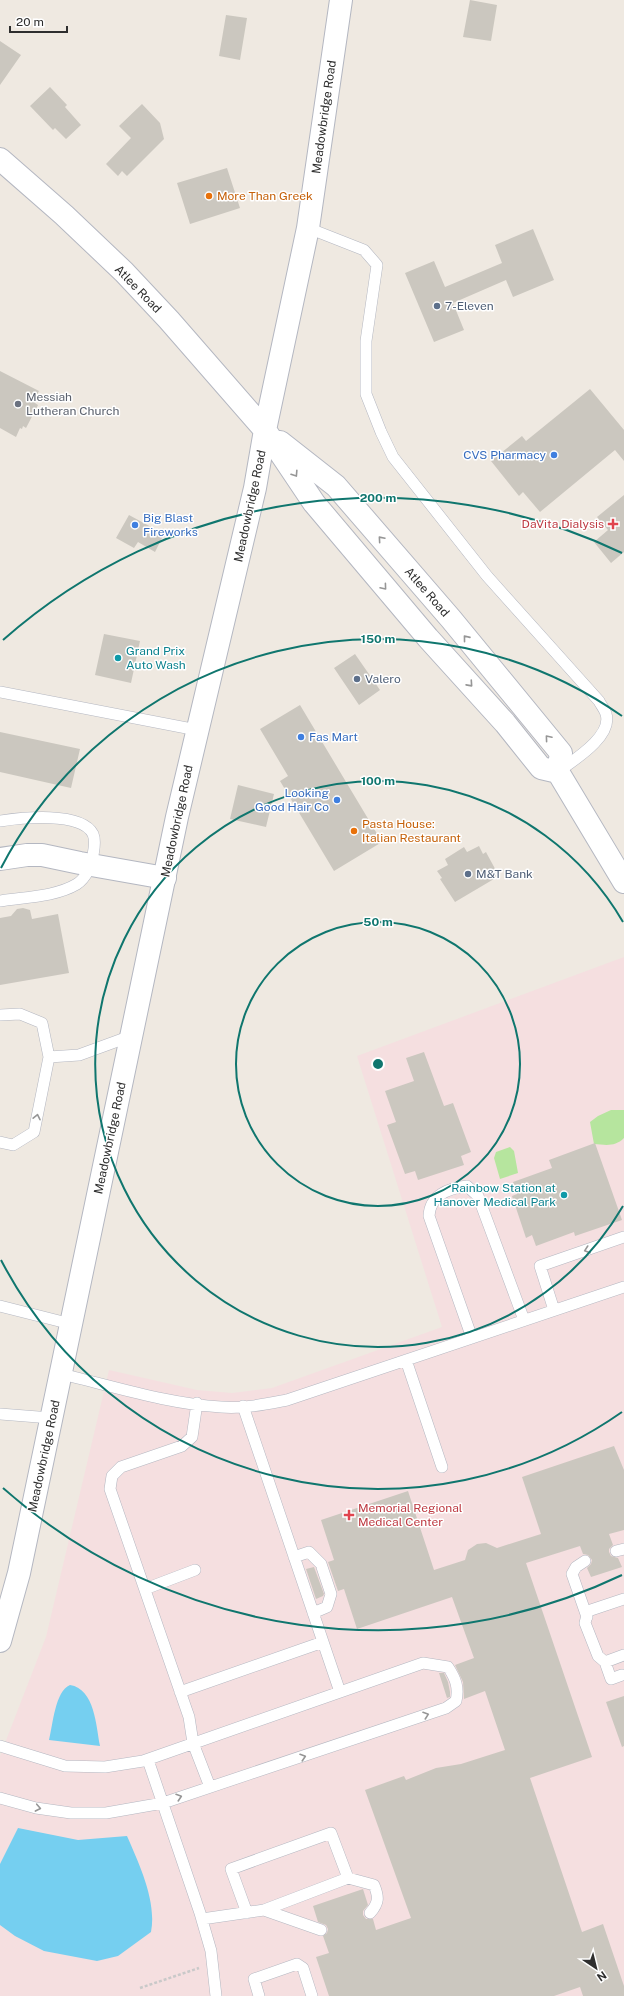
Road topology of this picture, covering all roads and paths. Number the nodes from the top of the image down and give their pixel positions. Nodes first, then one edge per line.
1 (342, 0) edge
2 (0, 159) edge
3 (308, 228) junction
4 (265, 430) junction
5 (0, 692) edge
6 (197, 730) junction
7 (558, 772) junction
8 (0, 821) edge
9 (0, 859) edge
10 (92, 865) junction
11 (165, 878) junction
12 (624, 882) edge
13 (0, 902) edge
14 (0, 1015) edge
15 (131, 1036) junction
16 (49, 1057) junction
17 (0, 1142) edge
18 (624, 1237) edge
19 (624, 1287) edge
20 (0, 1306) edge
21 (554, 1310) junction
22 (524, 1320) junction
23 (71, 1324) junction
24 (472, 1338) junction
25 (406, 1360) junction
26 (61, 1374) junction
27 (196, 1403) junction
28 (243, 1406) junction
29 (0, 1414) edge
30 (51, 1418) junction
31 (442, 1467) dead end
32 (294, 1557) junction
33 (585, 1561) dead end
34 (195, 1570) dead end
35 (145, 1589) junction
36 (624, 1599) edge
37 (313, 1612) junction
38 (587, 1617) junction
39 (0, 1641) edge
40 (323, 1642) junction
41 (624, 1655) edge
42 (605, 1662) junction
43 (622, 1675) dead end
44 (180, 1692) junction
45 (340, 1692) junction
46 (193, 1743) junction
47 (0, 1746) edge
48 (148, 1760) junction
49 (210, 1787) junction
50 (0, 1798) edge
51 (163, 1803) junction
52 (348, 1878) junction
53 (264, 1910) junction
54 (246, 1913) junction
55 (370, 1913) dead end
56 (202, 1919) junction
57 (321, 1930) dead end
58 (212, 1963) junction
59 (140, 1988) dead end
60 (216, 1996) edge
61 (259, 1996) edge
62 (312, 1996) edge

1 - 3 main road, Meadowbridge Road
2 - 4 main road, Atlee Road
3 - 4 main road, Meadowbridge Road
3 - 7 lane
4 - 6 main road, Meadowbridge Road
4 -> 7 main road, Atlee Road
7 -> 4 main road, Atlee Road
5 - 6 lane
6 - 11 main road, Meadowbridge Road
7 - 12 main road
8 - 10 lane
9 - 10 main road
10 - 11 main road
10 - 13 lane
11 - 15 main road, Meadowbridge Road
14 - 16 lane
15 - 16 lane
15 - 23 main road, Meadowbridge Road
17 -> 16 lane
18 -> 21 lane
19 - 21 lane
20 - 23 lane
21 - 22 lane
22 - 24 lane
22 - 24 lane
23 - 26 main road, Meadowbridge Road
24 - 25 lane
25 - 28 lane
25 - 31 lane
26 - 27 lane
26 - 30 main road, Meadowbridge Road
27 - 28 lane
27 - 35 lane
28 - 32 lane
29 - 30 lane
30 - 39 main road, Meadowbridge Road
32 - 37 lane
32 - 37 lane
33 - 38 lane
34 - 35 lane
35 - 44 lane
36 - 38 lane
37 - 40 lane
38 - 42 lane
40 - 44 lane
40 - 45 lane
41 - 42 lane
42 - 43 lane
44 - 46 lane
45 - 46 lane
49 -> 45 lane
46 - 48 lane
46 - 49 lane
47 - 48 lane
48 - 51 lane
51 -> 49 lane
50 -> 51 lane
51 - 56 lane
52 - 53 lane
52 - 54 lane
52 - 55 lane
53 - 54 lane
53 - 57 lane
54 - 56 lane
56 - 58 lane
58 - 59 path
58 - 60 lane
61 - 62 lane

